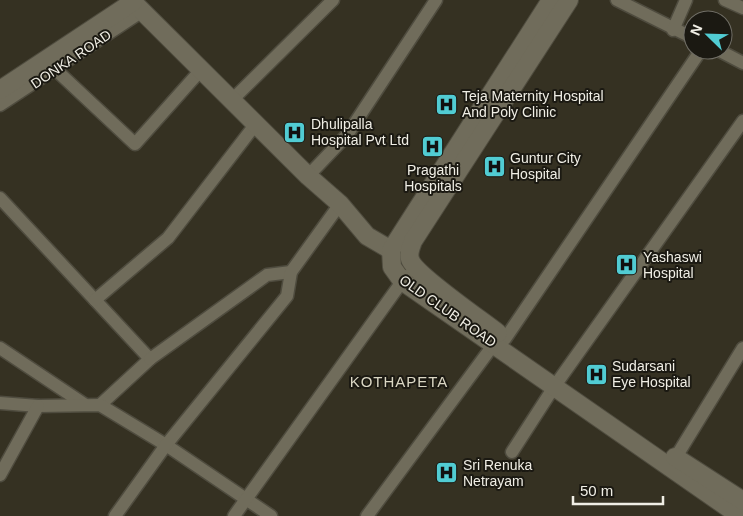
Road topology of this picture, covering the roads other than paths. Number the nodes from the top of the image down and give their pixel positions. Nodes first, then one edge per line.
1 (333, 0) edge
2 (436, 0) edge
3 (551, 0) edge
4 (569, 0) edge
5 (617, 0) edge
6 (686, 0) edge
7 (725, 0) edge
8 (135, 4) edge
9 (743, 8) edge
10 (673, 30) junction
11 (683, 34) edge
12 (695, 60) edge
13 (56, 70) junction
14 (200, 70) junction
15 (0, 90) edge
16 (231, 101) junction
17 (0, 106) edge
18 (743, 121) edge
19 (255, 125) junction
20 (308, 176) junction
21 (0, 198) edge
22 (340, 204) junction
23 (391, 250) junction
24 (414, 267) junction
25 (291, 272) junction
26 (402, 281) junction
27 (96, 300) junction
28 (500, 341) junction
29 (0, 348) edge
30 (743, 348) edge
31 (150, 359) junction
32 (557, 383) junction
33 (0, 403) edge
34 (84, 404) junction
35 (100, 405) junction
36 (38, 406) junction
37 (166, 445) junction
38 (512, 452) dead end
39 (676, 457) junction
40 (0, 475) edge
41 (246, 499) junction
42 (743, 501) edge
43 (114, 516) edge
44 (234, 516) edge
45 (271, 516) edge
46 (366, 516) edge
47 (740, 516) edge

1 - 16 street
2 - 20 street
3 - 23 street
4 - 24 street, OLD CLUB ROAD
5 - 10 street
6 - 10 street
7 - 9 street
8 - 13 street, DONKA ROAD
8 - 14 street
8 - 15 street, DONKA ROAD
10 - 11 street
12 - 28 street
13 - 14 street
13 - 17 street, DONKA ROAD
14 - 16 street
16 - 19 street
18 - 32 street
19 - 20 street
19 - 27 street
20 - 22 street
21 - 27 street
22 - 23 street
22 - 25 street
23 - 26 street, OLD CLUB ROAD
24 - 26 street
24 - 28 street, OLD CLUB ROAD
25 - 31 street
25 - 37 street
26 - 28 street, OLD CLUB ROAD
26 - 41 street
27 - 31 street
28 - 32 street, OLD CLUB ROAD
28 - 46 street
29 - 34 street
30 - 39 street
31 - 35 street
32 - 38 street
32 - 39 street, OLD CLUB ROAD
32 - 47 street, OLD CLUB ROAD
33 - 36 street
34 - 35 street
34 - 36 street
35 - 37 street
36 - 40 street
37 - 41 street
37 - 43 street
39 - 42 street, OLD CLUB ROAD
41 - 44 street
41 - 45 street

